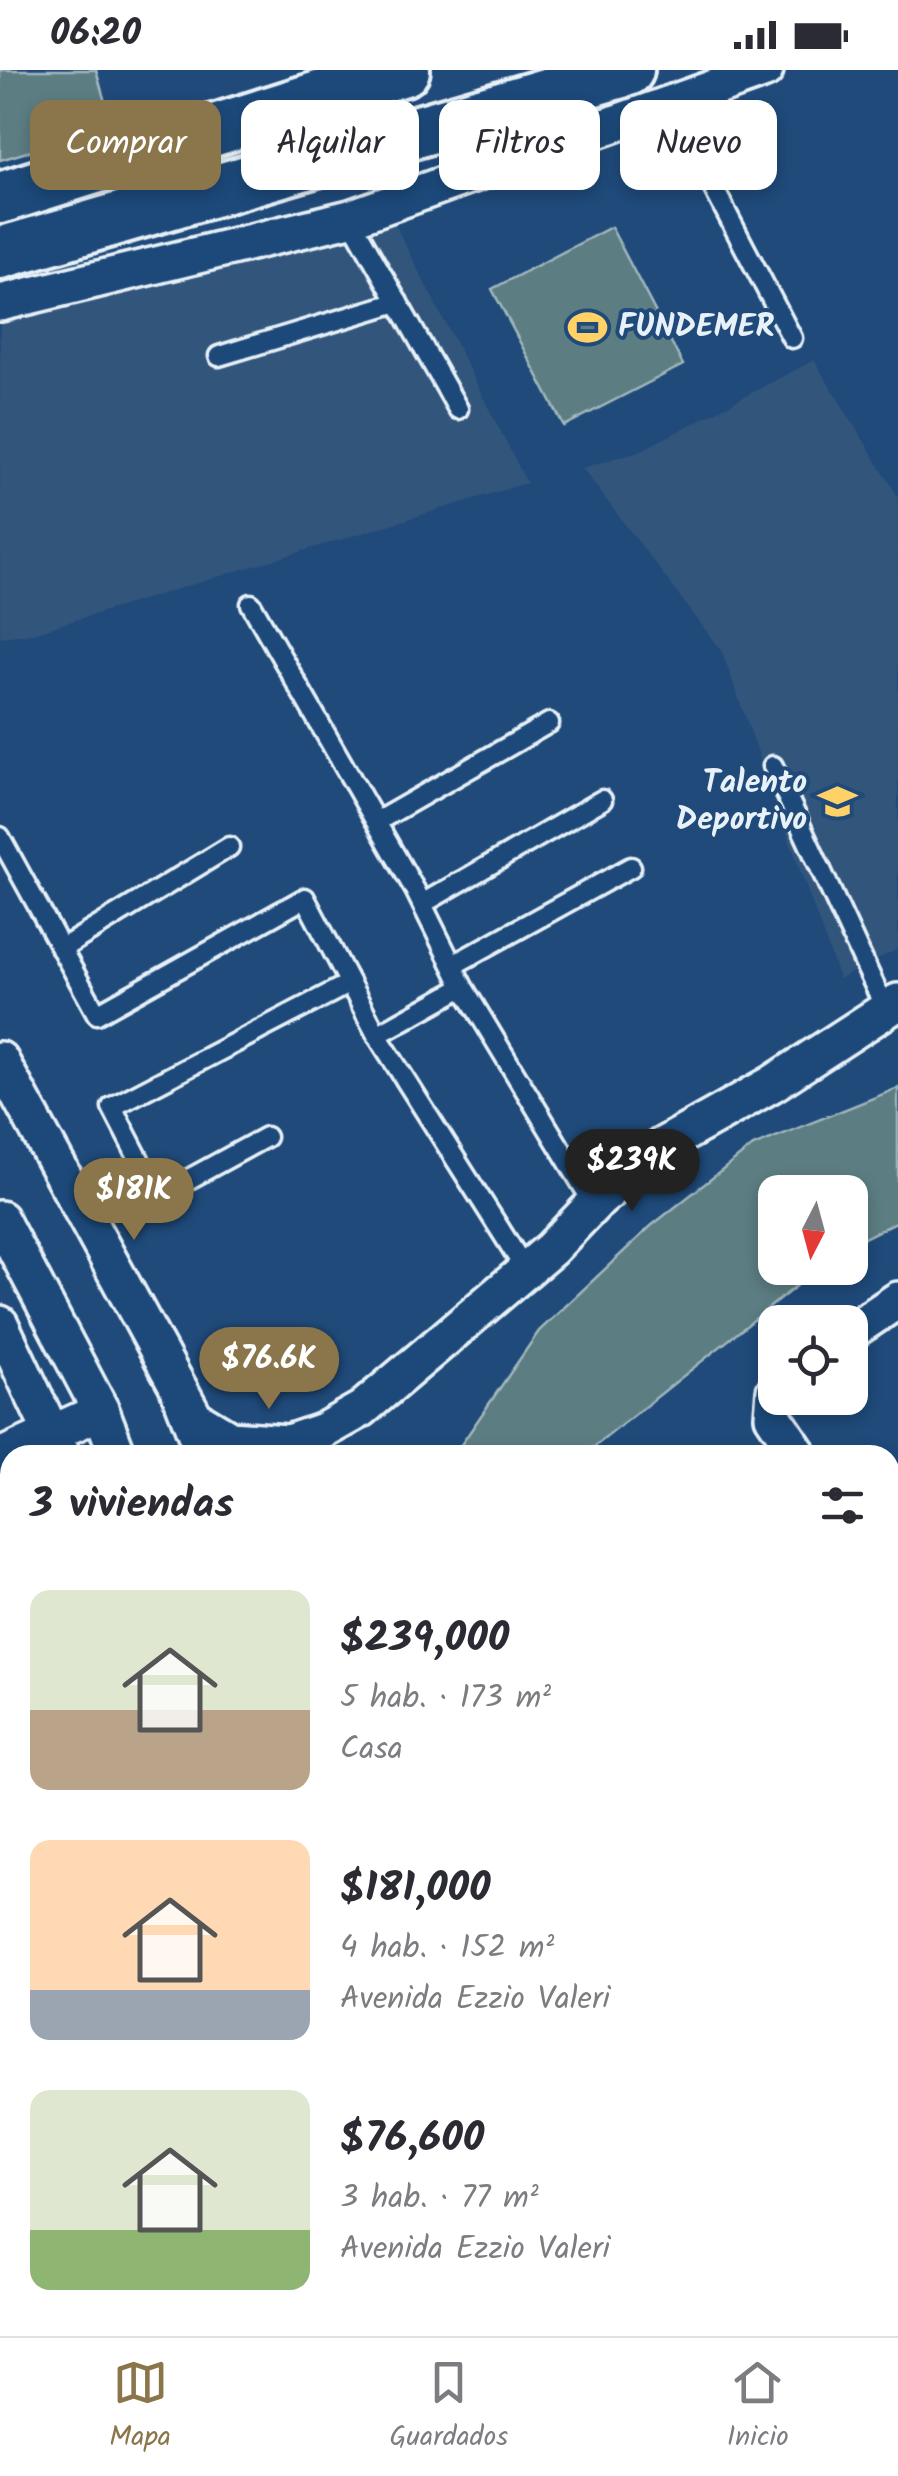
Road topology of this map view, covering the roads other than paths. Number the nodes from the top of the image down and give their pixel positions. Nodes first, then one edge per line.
1 (404, 70) edge
2 (628, 70) edge
3 (765, 70) edge
4 (684, 100) edge
5 (620, 123) edge
6 (715, 190) edge
7 (0, 198) edge
8 (350, 218) junction
9 (0, 253) edge
10 (398, 302) junction
11 (0, 303) edge
12 (792, 338) dead end
13 (220, 356) dead end
14 (458, 409) dead end
15 (251, 604) dead end
16 (548, 723) dead end
17 (773, 766) dead end
18 (602, 800) dead end
19 (376, 822) junction
20 (0, 837) edge
21 (229, 848) dead end
22 (631, 867) dead end
23 (422, 904) junction
24 (62, 949) junction
25 (455, 964) junction
26 (348, 984) junction
27 (463, 987) junction
28 (891, 1005) edge
29 (377, 1035) junction
30 (0, 1060) edge
31 (266, 1136) dead end
32 (594, 1204) junction
33 (0, 1219) edge
34 (526, 1269) junction
35 (898, 1300) edge
36 (868, 1320) edge
37 (0, 1324) edge
38 (177, 1385) junction
39 (362, 1409) junction
40 (100, 1411) junction
41 (773, 1415) edge
42 (58, 1444) edge
43 (114, 1445) edge
44 (200, 1445) edge
45 (235, 1445) edge
46 (267, 1445) edge
47 (337, 1445) edge
48 (792, 1445) edge

1 - 7 street
2 - 9 street
3 - 4 street
5 - 8 street
6 - 12 lane
8 - 10 lane
8 - 11 street
10 - 13 lane
10 - 14 lane
15 - 19 lane
16 - 19 lane
17 - 28 lane
18 - 23 lane
19 - 23 lane
20 - 24 lane
21 - 24 lane
22 - 25 lane
23 - 25 lane
24 - 26 lane
25 - 27 lane
26 - 29 lane
26 - 31 lane
27 - 29 lane
27 - 32 lane
28 - 32 street
29 - 34 lane
30 - 38 street
32 - 34 street
33 - 40 street
34 - 39 street
35 - 36 street
37 - 42 street
38 - 44 street
38 - 45 street
39 - 46 street
39 - 47 street
40 - 42 street
40 - 43 street
41 - 48 street

